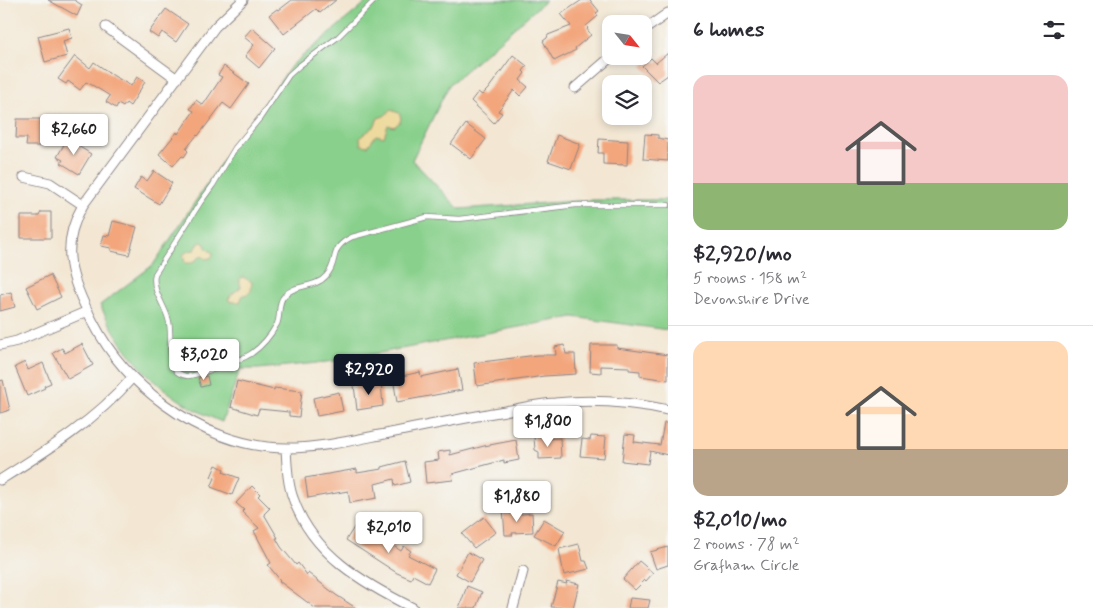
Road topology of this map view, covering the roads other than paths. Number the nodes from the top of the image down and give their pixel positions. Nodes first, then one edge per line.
1 (243, 0) edge
2 (375, 0) edge
3 (668, 13) edge
4 (652, 24) edge
5 (106, 27) dead end
6 (602, 65) edge
7 (177, 79) junction
8 (576, 88) dead end
9 (24, 177) dead end
10 (83, 205) junction
11 (668, 205) edge
12 (88, 311) junction
13 (0, 345) edge
14 (132, 378) junction
15 (668, 410) edge
16 (286, 448) junction
17 (0, 480) edge
18 (523, 571) dead end
19 (414, 608) edge
20 (513, 608) edge

1 - 7 street
2 - 11 lane
3 - 4 street
5 - 7 street
6 - 8 street
7 - 10 street
9 - 10 street
10 - 12 street
12 - 13 street
12 - 14 street
14 - 16 street
14 - 17 street
15 - 16 street
16 - 19 street
18 - 20 street

